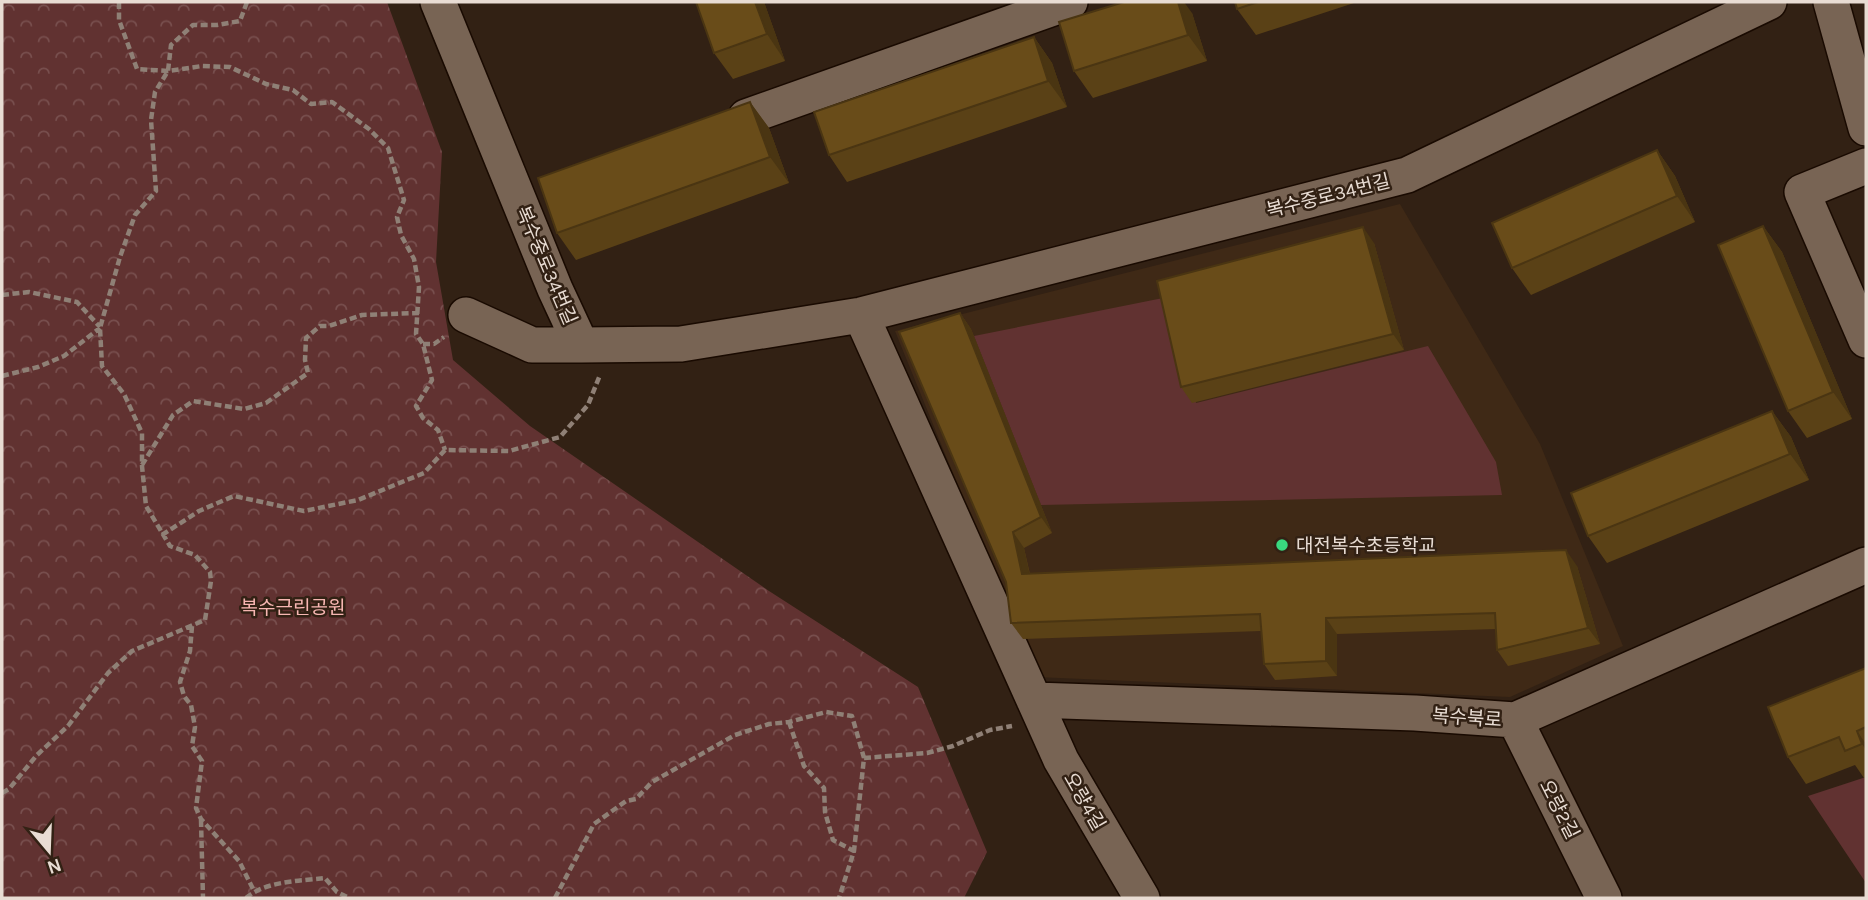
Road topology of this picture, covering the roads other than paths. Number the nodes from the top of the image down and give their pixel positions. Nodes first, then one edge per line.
1 (438, 2) edge
2 (1070, 2) edge
3 (1769, 2) edge
4 (1831, 2) edge
5 (746, 117) edge
6 (1866, 128) edge
7 (1866, 166) edge
8 (466, 314) dead end
9 (861, 315) junction
10 (1866, 340) edge
11 (592, 345) junction
12 (1866, 565) edge
13 (1039, 710) junction
14 (1515, 720) junction
15 (1142, 898) edge
16 (1604, 898) edge

1 - 11 street, 복수중로34번길
2 - 5 street
3 - 9 street, 복수중로34번길
4 - 6 street
7 - 10 street
8 - 11 street
9 - 11 street, 복수중로34번길
9 - 13 street
12 - 14 street, 복수북로
13 - 14 street, 복수북로
13 - 15 street, 오량4길
14 - 16 street, 오량2길

